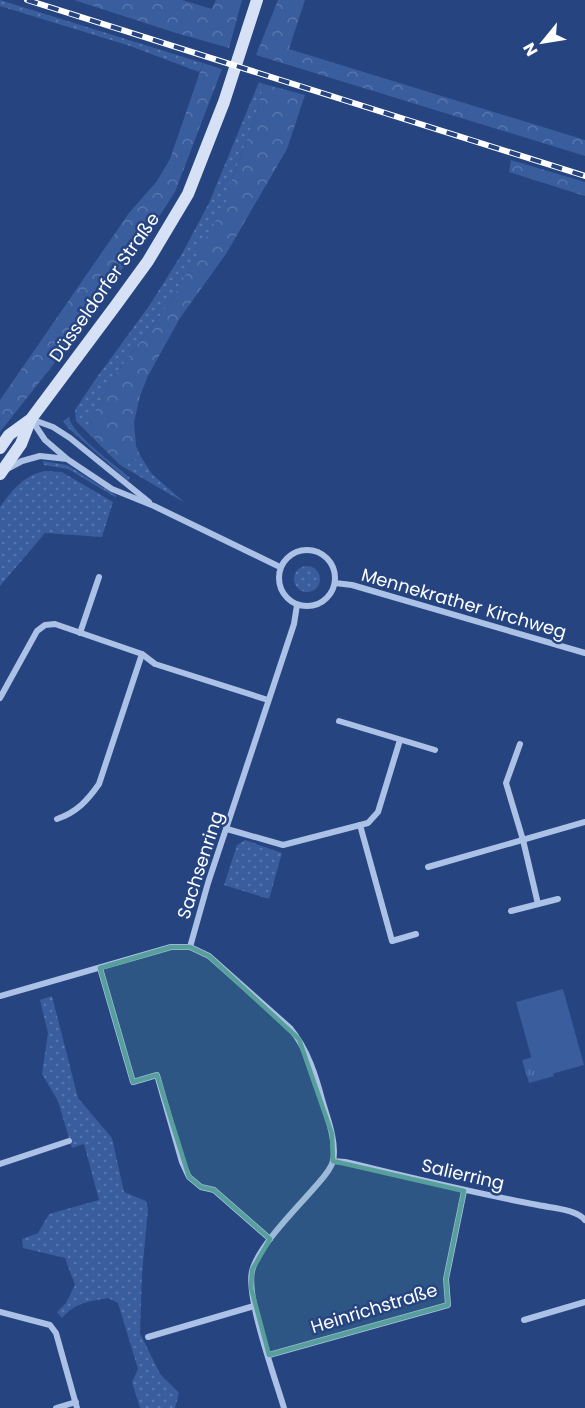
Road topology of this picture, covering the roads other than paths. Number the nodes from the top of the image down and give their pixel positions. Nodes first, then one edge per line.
1 (257, 0) edge
2 (31, 419) junction
3 (0, 447) edge
4 (67, 459) junction
5 (0, 473) edge
6 (154, 506) junction
7 (280, 567) junction
8 (99, 577) dead end
9 (335, 583) junction
10 (297, 605) junction
11 (80, 633) junction
12 (585, 653) edge
13 (142, 654) junction
14 (0, 698) edge
15 (268, 700) junction
16 (339, 721) dead end
17 (400, 740) junction
18 (520, 744) dead end
19 (435, 750) dead end
20 (57, 819) dead end
21 (585, 822) edge
22 (360, 825) junction
23 (227, 829) junction
24 (523, 840) junction
25 (428, 867) dead end
26 (558, 899) dead end
27 (538, 904) junction
28 (511, 911) dead end
29 (416, 934) dead end
30 (190, 947) junction
31 (100, 968) junction
32 (0, 996) edge
33 (69, 1141) dead end
34 (333, 1161) junction
35 (0, 1164) edge
36 (464, 1191) junction
37 (585, 1220) edge
38 (270, 1239) junction
39 (585, 1302) edge
40 (254, 1306) junction
41 (0, 1312) edge
42 (524, 1320) dead end
43 (148, 1337) dead end
44 (269, 1355) junction
45 (76, 1405) edge
46 (56, 1408) edge
47 (284, 1408) edge

1 - 2 main road, Düsseldorfer Straße
2 - 3 main road, Düsseldorfer Straße
2 - 4 street
2 - 5 main road, Düsseldorfer Straße
2 - 6 street
4 - 5 street
4 - 6 street
6 - 7 street
7 - 9 street, Mennekrather Kirchweg
7 - 10 street
8 - 11 street
9 - 10 street, Mennekrather Kirchweg
9 - 12 street, Mennekrather Kirchweg
10 - 15 street, Sachsenring
11 - 13 street
11 - 14 street
13 - 15 street
13 - 20 street
15 - 23 street, Sachsenring
16 - 17 street
17 - 19 street
17 - 22 street
18 - 24 street
21 - 24 street
22 - 23 street
22 - 29 street
23 - 30 street, Sachsenring
24 - 25 street
24 - 27 street
26 - 27 street
27 - 28 street
30 - 31 street, Sachsenring
30 - 34 street
31 - 32 street, Sachsenring
31 - 38 street
33 - 35 street
34 - 36 street, Salierring
34 - 38 street
36 - 37 street, Salierring
36 - 44 street, Heinrichstraße
38 - 40 street
39 - 42 street
40 - 43 street
40 - 44 street
41 - 45 street
44 - 47 street
45 - 46 street

